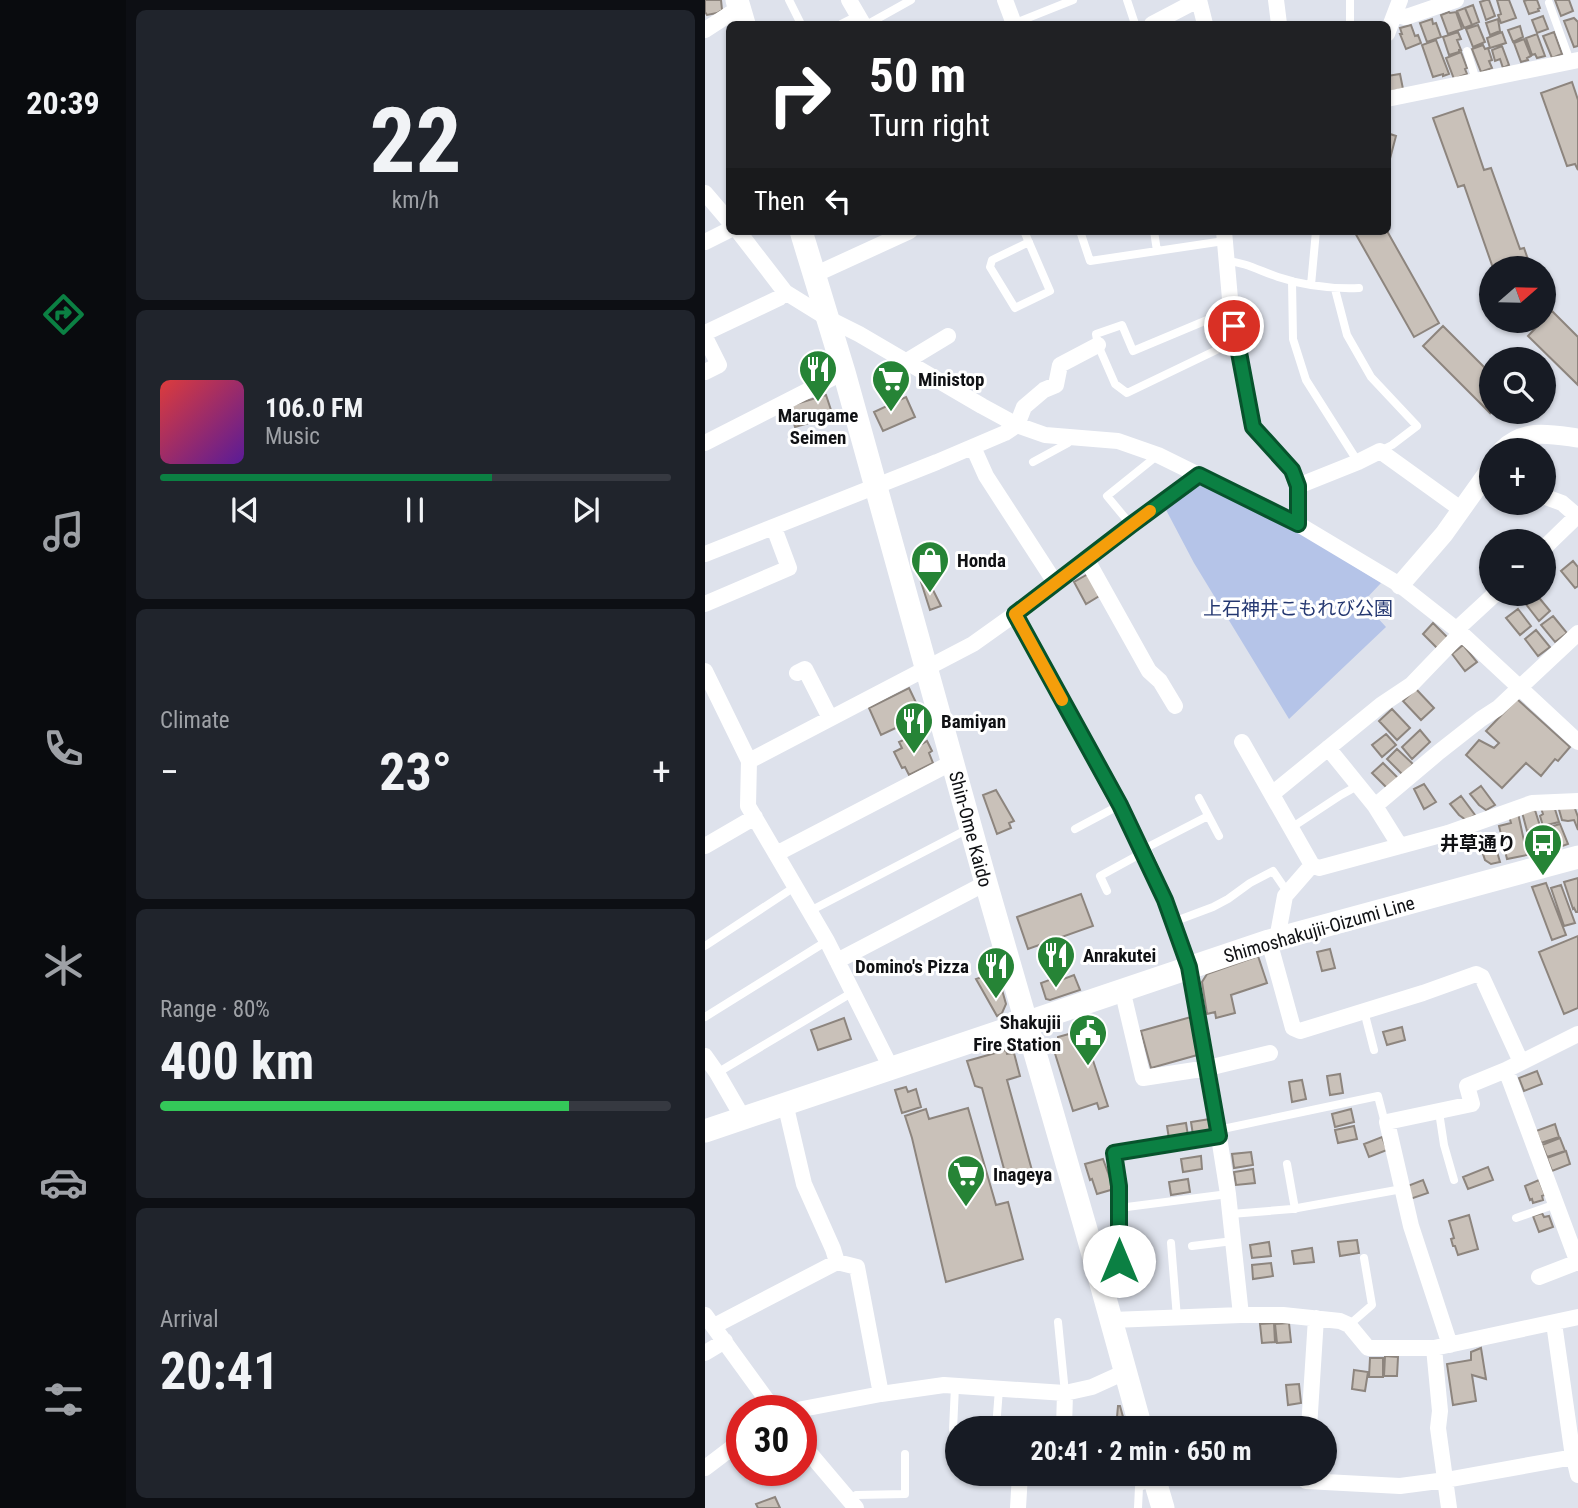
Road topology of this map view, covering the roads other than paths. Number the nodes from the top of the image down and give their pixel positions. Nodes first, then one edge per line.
1 (788, 0) edge
2 (849, 0) edge
3 (911, 0) edge
4 (1005, 0) edge
5 (1073, 0) edge
6 (1127, 0) edge
7 (1198, 0) edge
8 (1275, 0) edge
9 (1350, 0) edge
10 (1456, 0) edge
11 (1549, 3) dead end
12 (741, 7) edge
13 (1397, 7) edge
14 (799, 21) edge
15 (862, 21) edge
16 (865, 21) edge
17 (1013, 21) edge
18 (1021, 21) edge
19 (1134, 21) edge
20 (1158, 21) edge
21 (1204, 21) edge
22 (1278, 21) edge
23 (1350, 21) edge
24 (705, 30) edge
25 (1467, 51) dead end
26 (1574, 61) edge
27 (1476, 80) junction
28 (1391, 98) edge
29 (705, 193) edge
30 (726, 218) edge
31 (726, 232) edge
32 (741, 235) edge
33 (802, 235) edge
34 (901, 235) edge
35 (1026, 235) edge
36 (1081, 235) edge
37 (1155, 235) edge
38 (1316, 235) edge
39 (1224, 236) edge
40 (705, 242) edge
41 (1029, 242) junction
42 (1157, 251) junction
43 (1226, 261) junction
44 (814, 275) junction
45 (1292, 281) junction
46 (1311, 285) junction
47 (1359, 288) dead end
48 (1335, 289) junction
49 (785, 292) junction
50 (1231, 310) junction
51 (827, 318) junction
52 (705, 335) edge
53 (948, 336) dead end
54 (1238, 342) junction
55 (1098, 345) junction
56 (905, 362) junction
57 (705, 372) edge
58 (844, 372) junction
59 (1017, 425) junction
60 (1070, 437) junction
61 (1520, 438) edge
62 (1578, 438) edge
63 (705, 443) edge
64 (973, 447) junction
65 (1380, 451) junction
66 (1158, 455) junction
67 (1033, 462) dead end
68 (1358, 462) junction
69 (1199, 475) junction
70 (876, 486) junction
71 (1298, 486) junction
72 (1479, 488) edge
73 (1556, 501) edge
74 (1462, 510) junction
75 (1578, 516) edge
76 (1298, 524) junction
77 (1131, 525) junction
78 (774, 528) junction
79 (1556, 537) edge
80 (705, 554) edge
81 (1087, 560) junction
82 (1056, 584) junction
83 (1400, 585) junction
84 (705, 604) edge
85 (1483, 606) edge
86 (1015, 614) junction
87 (1459, 631) junction
88 (1578, 634) edge
89 (927, 669) junction
90 (705, 671) edge
91 (797, 673) dead end
92 (1521, 688) junction
93 (1175, 706) dead end
94 (830, 718) junction
95 (1575, 735) edge
96 (1242, 742) dead end
97 (1327, 748) junction
98 (749, 761) junction
99 (953, 762) junction
100 (1359, 785) junction
101 (1272, 794) junction
102 (1199, 798) dead end
103 (1578, 801) edge
104 (1120, 805) junction
105 (1375, 806) junction
106 (1208, 816) junction
107 (755, 817) junction
108 (970, 828) junction
109 (1291, 828) junction
110 (1075, 829) dead end
111 (1219, 836) dead end
112 (705, 846) edge
113 (1400, 846) junction
114 (1143, 851) junction
115 (776, 853) junction
116 (1578, 857) edge
117 (1312, 865) junction
118 (986, 883) junction
119 (796, 887) junction
120 (1107, 891) dead end
121 (1288, 893) junction
122 (810, 911) junction
123 (1173, 922) junction
124 (1273, 940) junction
125 (827, 941) junction
126 (705, 946) edge
127 (837, 961) junction
128 (1189, 967) junction
129 (1122, 989) junction
130 (853, 992) junction
131 (1364, 1011) junction
132 (705, 1017) edge
133 (1026, 1021) junction
134 (1578, 1034) edge
135 (1374, 1050) dead end
136 (1270, 1053) dead end
137 (705, 1056) edge
138 (1521, 1062) junction
139 (892, 1068) junction
140 (1208, 1068) junction
141 (1506, 1070) junction
142 (717, 1073) junction
143 (784, 1104) junction
144 (1439, 1112) junction
145 (743, 1118) junction
146 (1387, 1122) junction
147 (705, 1131) edge
148 (1219, 1133) junction
149 (1287, 1164) dead end
150 (1455, 1180) dead end
151 (1402, 1189) junction
152 (1228, 1194) junction
153 (1556, 1204) junction
154 (1119, 1208) junction
155 (1295, 1209) junction
156 (1231, 1214) junction
157 (1516, 1218) dead end
158 (1233, 1241) junction
159 (1171, 1243) dead end
160 (1192, 1246) dead end
161 (1364, 1258) dead end
162 (837, 1262) junction
163 (1578, 1263) edge
164 (1539, 1277) dead end
165 (1104, 1293) junction
166 (1241, 1315) junction
167 (1578, 1317) edge
168 (1177, 1318) junction
169 (1316, 1318) junction
170 (710, 1321) edge
171 (1112, 1321) junction
172 (1058, 1322) dead end
173 (1554, 1323) junction
174 (1349, 1325) junction
175 (725, 1341) junction
176 (1442, 1347) junction
177 (705, 1353) edge
178 (1126, 1372) junction
179 (955, 1386) junction
180 (999, 1389) junction
181 (1065, 1393) junction
182 (881, 1394) junction
183 (763, 1395) edge
184 (817, 1406) edge
185 (954, 1416) edge
186 (997, 1416) edge
187 (1064, 1416) edge
188 (1138, 1416) edge
189 (1310, 1416) edge
190 (726, 1452) edge
191 (1575, 1452) edge
192 (905, 1454) dead end
193 (817, 1462) edge
194 (705, 1468) edge
195 (1578, 1475) edge
196 (1446, 1480) junction
197 (1337, 1482) edge
198 (1019, 1486) edge
199 (1141, 1486) edge
200 (1157, 1486) edge
201 (853, 1504) edge
202 (1018, 1508) edge
203 (1138, 1508) edge
204 (1163, 1508) edge
205 (1449, 1508) edge

1 - 14 lane
2 - 15 street
3 - 16 lane
4 - 17 street
5 - 18 lane
6 - 19 lane
7 - 20 street
7 - 21 street
8 - 22 street
9 - 23 lane
10 - 13 street
11 - 26 lane
12 - 24 street
25 - 27 lane
26 - 27 street
27 - 28 street
29 - 30 street
31 - 40 street
32 - 49 street
33 - 44 main road, Shin-Ome Kaido
34 - 44 street
35 - 41 lane
36 - 42 lane
37 - 42 lane
38 - 46 lane
39 - 42 lane
39 - 43 street
41 - 41 lane
43 - 45 lane
43 - 50 street
44 - 51 main road, Shin-Ome Kaido
45 - 46 lane
45 - 68 lane
46 - 48 lane
47 - 48 lane
48 - 65 lane
49 - 51 street
49 - 52 street
50 - 54 street
50 - 55 lane
51 - 56 street
51 - 58 main road, Shin-Ome Kaido
52 - 57 street
53 - 56 street
54 - 55 lane
54 - 71 street
55 - 59 street
56 - 59 street
58 - 63 street
58 - 70 main road, Shin-Ome Kaido
59 - 60 street
59 - 64 street
60 - 66 street
60 - 67 lane
61 - 62 street
64 - 70 street
64 - 82 street
65 - 68 street
65 - 74 street
66 - 69 street
66 - 77 lane
68 - 71 street
69 - 76 street
69 - 77 street
70 - 78 street
70 - 89 main road, Shin-Ome Kaido
71 - 76 street
72 - 74 street
73 - 75 street
74 - 83 street
75 - 79 street
76 - 83 street
77 - 81 street
78 - 80 street
78 - 84 street
81 - 82 street
81 - 93 street
82 - 86 street
83 - 87 street
85 - 87 street
86 - 89 street
86 - 104 street
87 - 92 street
87 - 97 street
88 - 92 street
89 - 94 street
89 - 99 main road, Shin-Ome Kaido
90 - 98 street
91 - 94 street
92 - 95 street
92 - 105 street
94 - 98 street
96 - 101 street
97 - 100 street
97 - 101 street
98 - 107 street
99 - 108 main road, Shin-Ome Kaido
99 - 115 street
100 - 105 street
100 - 109 lane
101 - 109 street
102 - 106 lane
103 - 113 street
104 - 110 lane
104 - 114 street
105 - 113 street
106 - 111 lane
106 - 114 lane
107 - 112 street
107 - 115 street
108 - 118 main road, Shin-Ome Kaido
108 - 122 lane
109 - 117 street
113 - 117 street
114 - 120 lane
114 - 123 street
115 - 119 street
116 - 124 main road, Shimoshakujii-Oizumi Line
117 - 121 street
118 - 127 street
118 - 133 main road, Shin-Ome Kaido
119 - 122 street
119 - 126 lane
121 - 123 lane
121 - 124 street
122 - 125 street
123 - 128 street
124 - 128 main road, Shimoshakujii-Oizumi Line
124 - 131 street
125 - 127 street
125 - 132 lane
127 - 130 street
128 - 129 main road, Shimoshakujii-Oizumi Line
128 - 140 street
129 - 133 main road, Shimoshakujii-Oizumi Line
129 - 140 street
130 - 139 street
130 - 142 lane
131 - 135 lane
131 - 138 street
133 - 139 main road, Shimoshakujii-Oizumi Line
133 - 165 main road, Shin-Ome Kaido
134 - 138 street
136 - 140 street
137 - 142 street
138 - 141 street
139 - 143 main road, Shimoshakujii-Oizumi Line
140 - 148 street
141 - 144 street
141 - 153 street
142 - 145 street
143 - 145 main road, Shimoshakujii-Oizumi Line
143 - 162 street
144 - 146 street
144 - 150 lane
145 - 147 main road, Shimoshakujii-Oizumi Line
146 - 148 lane
146 - 151 street
148 - 152 street
148 - 154 street
149 - 155 lane
151 - 155 lane
151 - 176 street
152 - 154 lane
152 - 156 street
153 - 157 lane
153 - 163 street
154 - 165 street
155 - 156 lane
156 - 158 street
158 - 160 lane
158 - 166 street
159 - 168 lane
161 - 174 lane
162 - 170 street
162 - 182 street
163 - 164 street
165 - 171 main road, Shin-Ome Kaido
166 - 168 street
166 - 169 street
167 - 173 street
168 - 171 street
169 - 174 street
169 - 189 street
170 - 175 street
171 - 178 main road, Shin-Ome Kaido
172 - 181 lane
173 - 176 street
173 - 191 street
174 - 176 street
175 - 177 street
175 - 183 street
176 - 196 street
178 - 181 street
178 - 188 main road, Shin-Ome Kaido
179 - 180 street
179 - 182 street
179 - 185 lane
180 - 181 street
180 - 186 lane
181 - 187 street
182 - 184 street
190 - 194 street
191 - 195 street
191 - 196 street
192 - 201 lane
193 - 201 street
196 - 197 street
196 - 205 street
198 - 202 street
199 - 203 lane
200 - 204 main road

